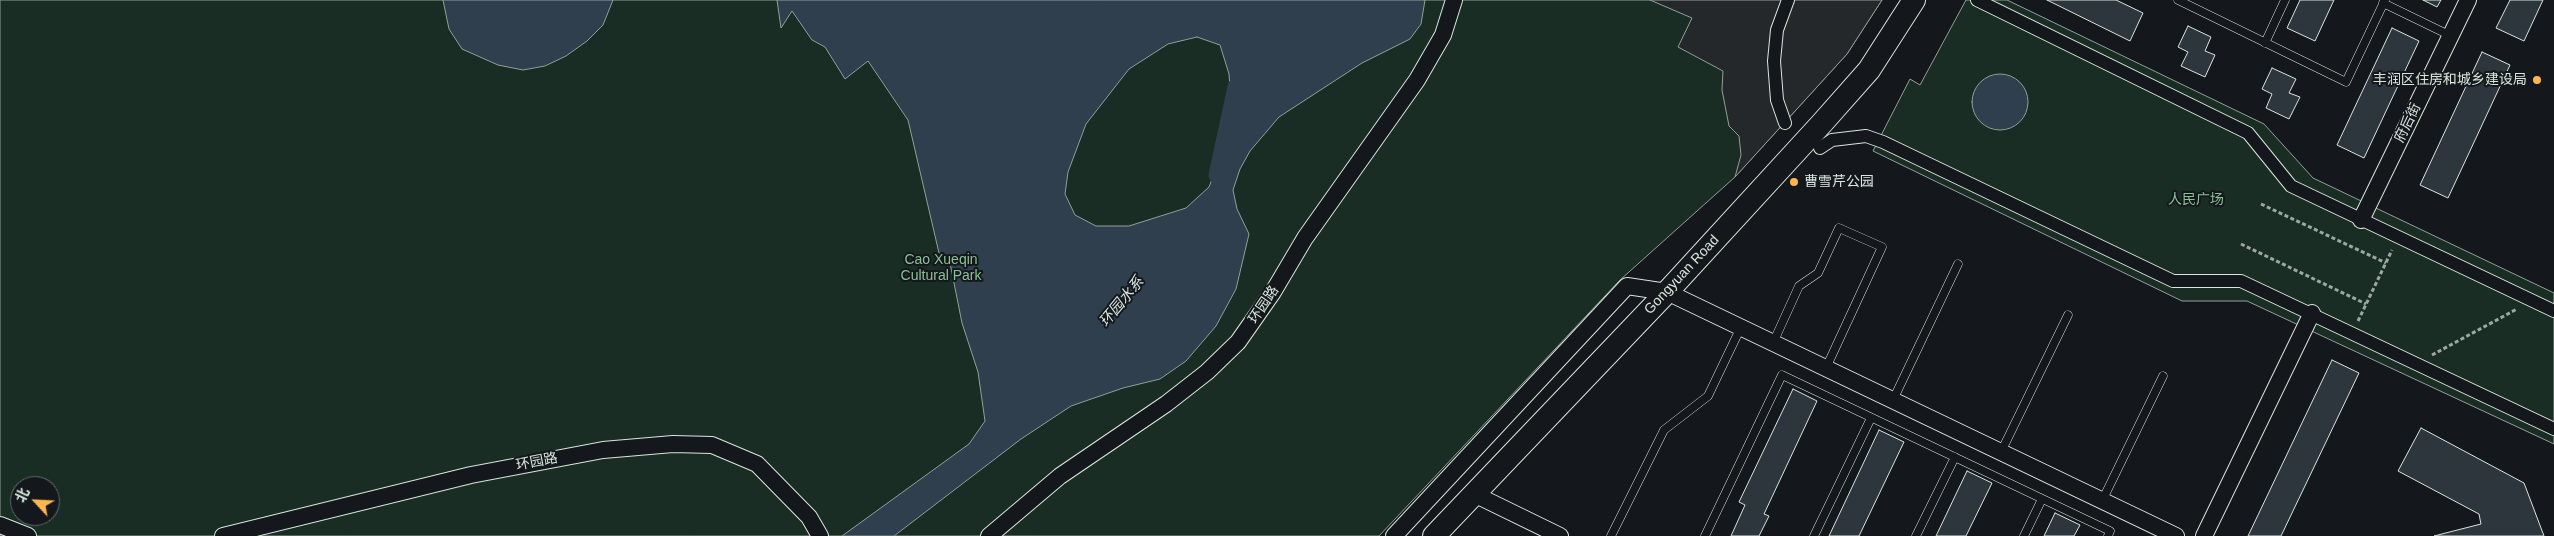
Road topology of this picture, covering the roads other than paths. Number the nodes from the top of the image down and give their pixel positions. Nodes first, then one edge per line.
1 (1454, 0) edge
2 (1788, 0) edge
3 (1914, 0) edge
4 (1977, 0) edge
5 (2178, 0) edge
6 (2286, 0) edge
7 (2468, 0) edge
8 (2384, 1) edge
9 (2450, 36) junction
10 (2265, 43) junction
11 (1785, 123) dead end
12 (1820, 148) dead end
13 (2361, 220) junction
14 (1958, 264) dead end
15 (1667, 292) junction
16 (2554, 311) edge
17 (2312, 313) junction
18 (2068, 315) dead end
19 (1741, 327) junction
20 (1773, 343) junction
21 (1826, 368) junction
22 (2163, 376) dead end
23 (1893, 400) junction
24 (1871, 418) junction
25 (2554, 429) edge
26 (2001, 452) junction
27 (1954, 457) junction
28 (1474, 494) junction
29 (2042, 499) junction
30 (2102, 501) junction
31 (0, 525) edge
32 (817, 531) edge
33 (1555, 535) edge
34 (28, 536) edge
35 (223, 536) edge
36 (989, 536) edge
37 (1394, 536) edge
38 (1434, 536) edge
39 (1611, 536) edge
40 (1706, 536) edge
41 (1814, 536) edge
42 (1916, 536) edge
43 (2024, 536) edge
44 (2108, 536) edge
45 (2176, 536) edge
46 (2204, 536) edge

1 - 36 street, 环园路
2 - 11 street
3 - 15 main road, Gongyuan Road
4 - 13 street
5 - 10 lane
6 - 10 lane
7 - 9 street, 府后街
8 - 9 lane
8 - 10 lane
9 - 13 street, 府后街
12 - 17 street
13 - 16 street
14 - 23 lane
15 - 19 street
15 - 28 main road, Gongyuan Road
15 - 37 street
17 - 25 street
17 - 46 street
18 - 26 lane
19 - 20 street
19 - 39 lane
20 - 21 street
20 - 21 lane
21 - 23 street
22 - 30 lane
23 - 26 street
24 - 27 lane
24 - 40 lane
24 - 41 lane
26 - 30 street
27 - 29 lane
27 - 42 lane
28 - 33 street
28 - 38 main road, Gongyuan Road
29 - 43 lane
29 - 44 lane
30 - 45 street
31 - 34 street
32 - 35 street, 环园路

